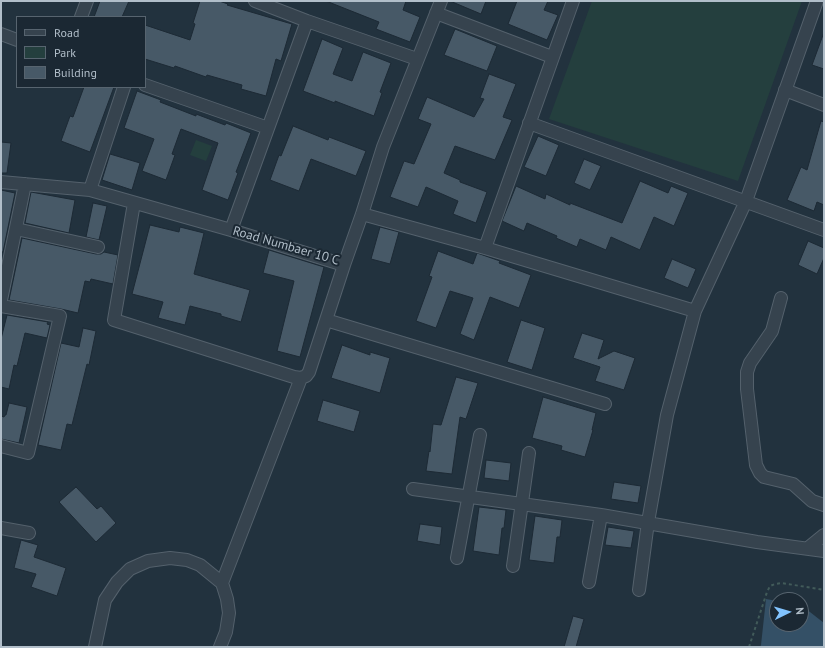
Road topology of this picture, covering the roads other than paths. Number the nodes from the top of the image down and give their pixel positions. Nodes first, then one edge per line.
1 (87, 1) edge
2 (255, 1) edge
3 (441, 1) edge
4 (573, 1) edge
5 (817, 1) edge
6 (436, 13) junction
7 (81, 16) edge
8 (308, 21) junction
9 (1, 34) edge
10 (16, 40) edge
11 (552, 57) junction
12 (417, 59) junction
13 (146, 84) edge
14 (124, 88) edge
15 (785, 90) junction
16 (824, 105) edge
17 (529, 123) junction
18 (268, 128) junction
19 (1, 182) edge
20 (25, 184) junction
21 (90, 190) junction
22 (746, 201) junction
23 (134, 203) junction
24 (362, 214) junction
25 (16, 230) junction
26 (231, 230) junction
27 (824, 230) edge
28 (98, 246) dead end
29 (485, 248) junction
30 (344, 265) junction
31 (781, 298) dead end
32 (1, 300) edge
33 (1, 306) edge
34 (695, 311) junction
35 (326, 320) junction
36 (301, 378) junction
37 (605, 404) dead end
38 (480, 435) dead end
39 (1, 446) edge
40 (529, 453) dead end
41 (413, 488) dead end
42 (468, 496) junction
43 (521, 504) junction
44 (824, 505) edge
45 (601, 514) junction
46 (648, 522) junction
47 (1, 528) edge
48 (29, 533) dead end
49 (824, 535) edge
50 (808, 548) junction
51 (824, 551) edge
52 (458, 558) dead end
53 (513, 566) dead end
54 (590, 582) dead end
55 (222, 583) junction
56 (640, 590) dead end
57 (96, 647) edge
58 (220, 647) edge

1 - 7 street
2 - 8 street
3 - 6 street, Road Numbaer 10 C
4 - 11 street
5 - 15 street
6 - 11 street
6 - 12 street, Road Numbaer 10 C
8 - 12 street
8 - 18 street
9 - 10 street
11 - 17 street
12 - 24 street, Road Numbaer 10 C
13 - 18 street
14 - 21 street
15 - 16 street
15 - 22 street
17 - 22 street
17 - 29 street
18 - 26 street
19 - 20 street, Road Numbaer 10 C
20 - 21 street, Road Numbaer 10 C
20 - 25 street
21 - 23 street, Road Numbaer 10 C
22 - 27 street
22 - 34 street
23 - 26 street, Road Numbaer 10 C
23 - 36 street
24 - 29 street
24 - 30 street, Road Numbaer 10 C
25 - 28 street
25 - 32 street
26 - 30 street, Road Numbaer 10 C
29 - 34 street
30 - 35 street
31 - 44 street
33 - 39 street
34 - 46 street
35 - 36 street
35 - 37 street
36 - 55 street
38 - 42 street
40 - 43 street
41 - 42 street
42 - 43 street
42 - 52 street
43 - 45 street
43 - 53 street
45 - 46 street
45 - 54 street
46 - 50 street
46 - 56 street
47 - 48 street
49 - 50 street
50 - 51 street
55 - 57 street
55 - 58 street

